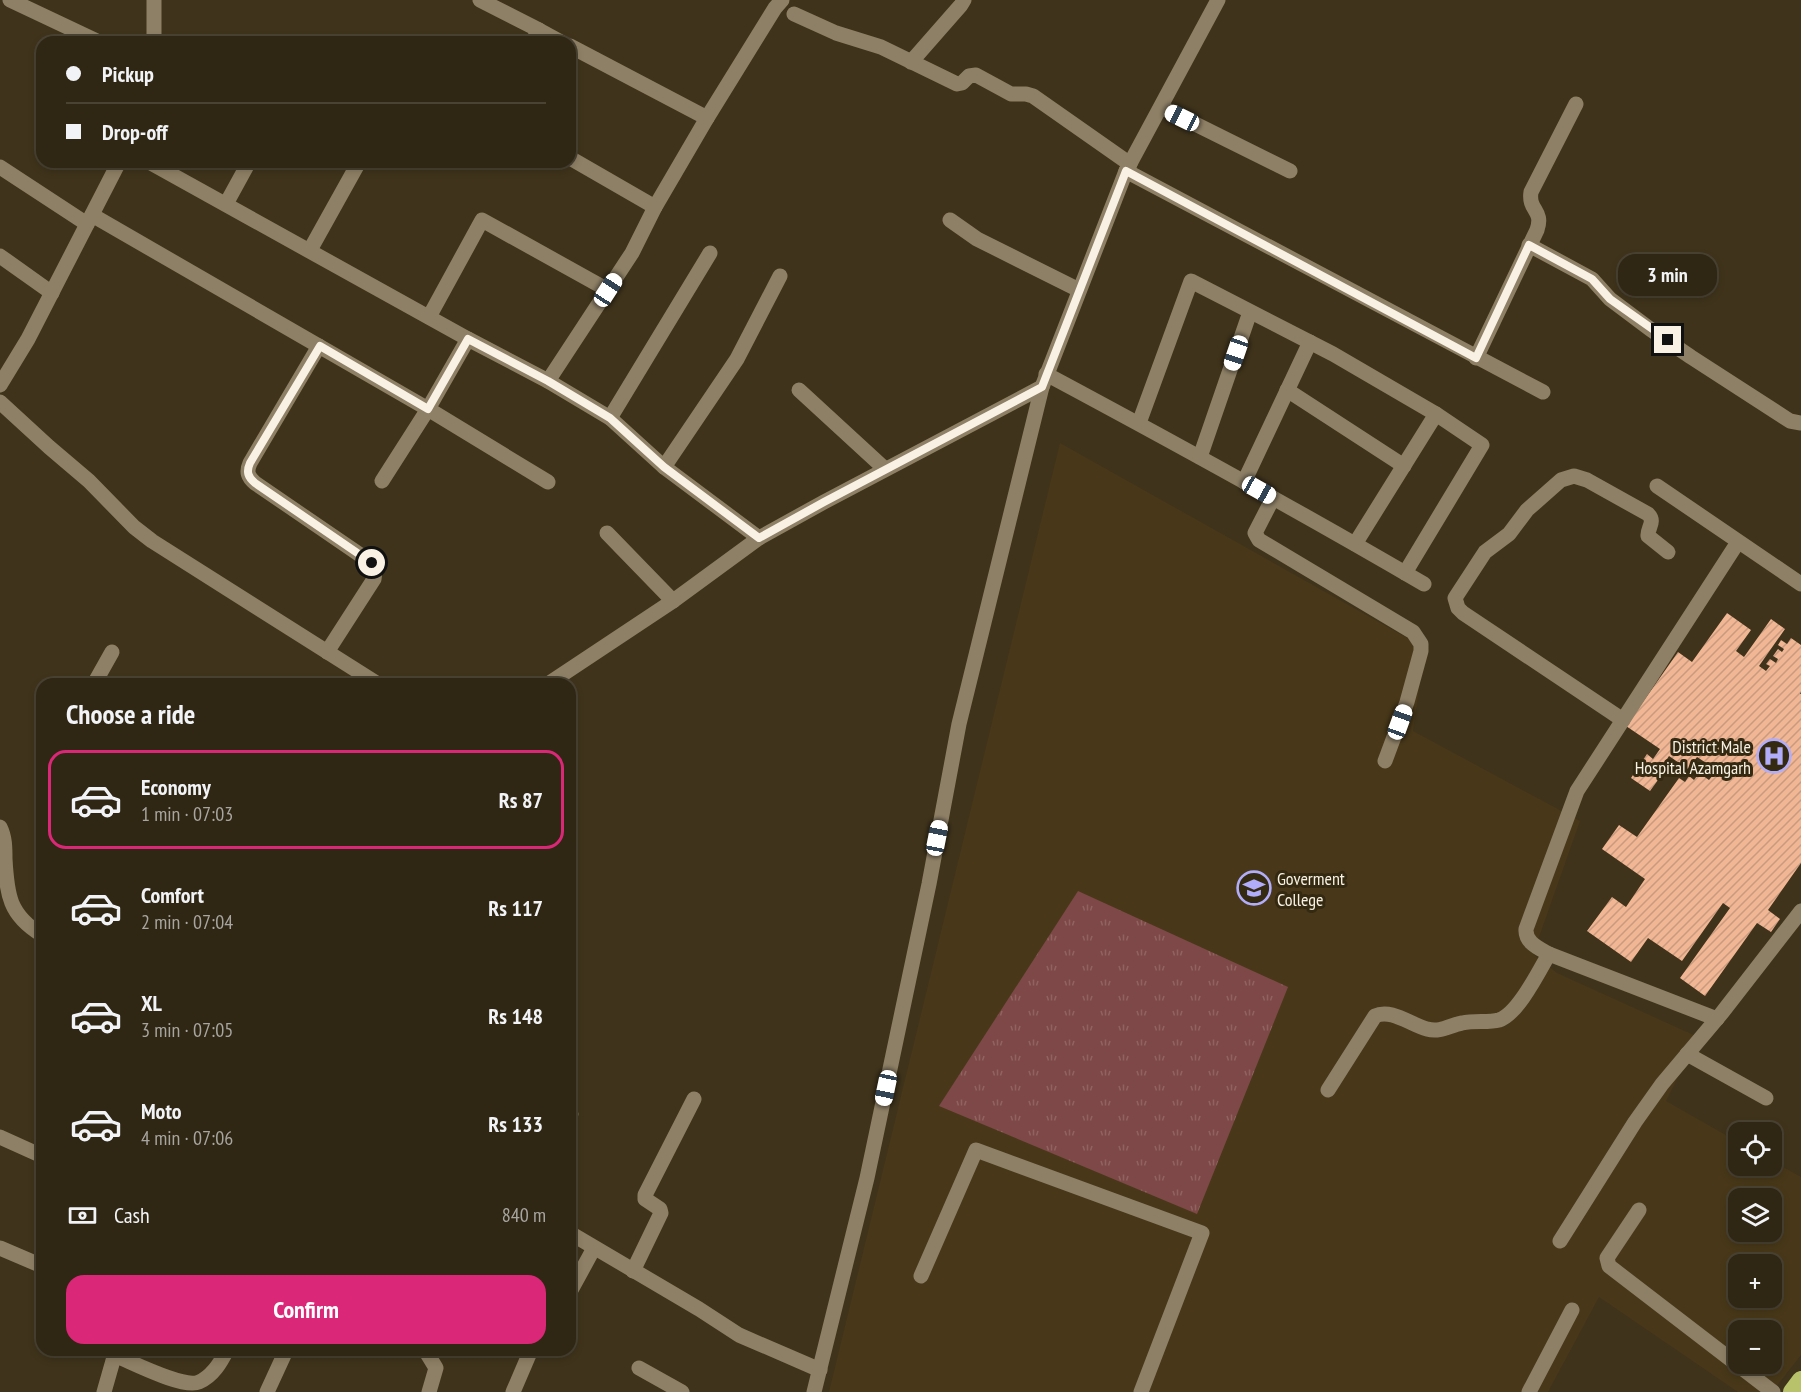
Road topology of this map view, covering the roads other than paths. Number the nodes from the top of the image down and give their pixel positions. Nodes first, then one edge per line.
1 (10, 0) edge
2 (154, 0) edge
3 (480, 0) edge
4 (782, 0) edge
5 (964, 0) edge
6 (1218, 0) edge
7 (794, 14) dead end
8 (86, 36) edge
9 (154, 36) edge
10 (536, 36) edge
11 (576, 49) edge
12 (911, 62) junction
13 (1576, 104) dead end
14 (1161, 107) junction
15 (707, 118) junction
16 (576, 161) edge
17 (0, 167) edge
18 (1128, 167) junction
19 (116, 168) edge
20 (160, 168) edge
21 (246, 168) edge
22 (356, 168) edge
23 (1290, 171) dead end
24 (226, 204) junction
25 (656, 207) junction
26 (89, 219) junction
27 (950, 220) dead end
28 (1529, 245) junction
29 (310, 250) junction
30 (710, 253) dead end
31 (0, 256) edge
32 (780, 276) dead end
33 (608, 290) junction
34 (1080, 290) junction
35 (52, 293) junction
36 (1250, 312) junction
37 (429, 317) junction
38 (468, 339) junction
39 (1310, 342) junction
40 (320, 346) junction
41 (1476, 358) junction
42 (548, 381) junction
43 (1044, 381) junction
44 (0, 385) edge
45 (799, 390) dead end
46 (1287, 390) junction
47 (1543, 392) dead end
48 (0, 402) edge
49 (428, 409) junction
50 (1436, 414) junction
51 (610, 418) junction
52 (1139, 423) junction
53 (1801, 423) edge
54 (1200, 457) junction
55 (1404, 466) junction
56 (664, 467) junction
57 (885, 469) junction
58 (382, 481) dead end
59 (548, 482) dead end
60 (1244, 482) junction
61 (1657, 486) dead end
62 (1273, 498) junction
63 (608, 533) dead end
64 (759, 538) junction
65 (1738, 542) junction
66 (1355, 543) junction
67 (1668, 552) dead end
68 (1405, 573) junction
69 (1424, 584) dead end
70 (1801, 584) edge
71 (673, 601) junction
72 (112, 652) dead end
73 (327, 652) junction
74 (97, 678) edge
75 (368, 678) edge
76 (558, 678) edge
77 (1623, 720) junction
78 (1385, 761) dead end
79 (0, 827) edge
80 (7, 909) edge
81 (1801, 911) edge
82 (36, 931) edge
83 (1549, 954) junction
84 (1717, 1019) junction
85 (1687, 1054) junction
86 (1328, 1090) dead end
87 (1766, 1098) dead end
88 (694, 1099) dead end
89 (0, 1137) edge
90 (36, 1153) edge
91 (1639, 1210) dead end
92 (576, 1237) edge
93 (1560, 1241) dead end
94 (0, 1248) edge
95 (594, 1248) junction
96 (36, 1263) edge
97 (633, 1271) junction
98 (921, 1276) dead end
99 (576, 1281) edge
100 (1572, 1310) dead end
101 (114, 1356) edge
102 (123, 1356) edge
103 (224, 1356) edge
104 (284, 1356) edge
105 (429, 1356) edge
106 (528, 1356) edge
107 (639, 1368) dead end
108 (820, 1370) junction
109 (1801, 1380) edge
110 (104, 1392) edge
111 (267, 1392) edge
112 (429, 1392) edge
113 (513, 1392) edge
114 (682, 1392) edge
115 (814, 1392) edge
116 (1141, 1392) edge
117 (1529, 1392) edge
118 (1773, 1392) edge
119 (1792, 1392) edge

1 - 8 street
2 - 9 street
3 - 10 street
4 - 15 street
5 - 12 street
6 - 14 street
7 - 12 street
11 - 15 street
12 - 18 street
13 - 28 street
14 - 18 street
14 - 23 street
15 - 25 street
16 - 25 street
17 - 26 street
18 - 34 street
18 - 41 street
19 - 26 street
20 - 24 street
21 - 24 street
22 - 29 street
24 - 29 street
25 - 33 street
26 - 35 street
26 - 40 street
27 - 34 street
28 - 41 street
28 - 53 street
29 - 37 street
30 - 51 street
31 - 35 street
32 - 56 street
33 - 37 street
33 - 42 street
34 - 43 street
35 - 44 street
36 - 39 street
36 - 52 street
36 - 54 street
37 - 38 street
38 - 42 street
38 - 49 street
39 - 46 street
39 - 50 street
40 - 49 street
40 - 73 street
41 - 47 street
42 - 51 street
43 - 52 street
43 - 57 street
43 - 108 street
45 - 57 street
46 - 55 street
46 - 60 street
48 - 73 street
49 - 58 street
49 - 59 street
50 - 55 street
50 - 68 street
51 - 56 street
52 - 54 street
54 - 60 street
55 - 66 street
56 - 64 street
57 - 64 street
60 - 62 street
61 - 65 street
62 - 66 street
62 - 78 street
63 - 71 street
64 - 71 street
65 - 70 street
65 - 77 street
66 - 68 street
67 - 77 street
68 - 69 street
71 - 76 street
72 - 74 street
73 - 75 street
77 - 83 street
79 - 80 street
80 - 82 street
81 - 84 street
83 - 84 street
83 - 86 street
84 - 85 street
85 - 87 street
85 - 93 street
88 - 97 street
89 - 90 street
91 - 118 street
92 - 95 street
94 - 96 street
95 - 97 street
95 - 99 street
97 - 108 street
98 - 116 street
100 - 117 street
101 - 110 street
102 - 103 street
104 - 111 street
105 - 112 street
106 - 113 street
107 - 114 street
108 - 115 street
109 - 119 highway

